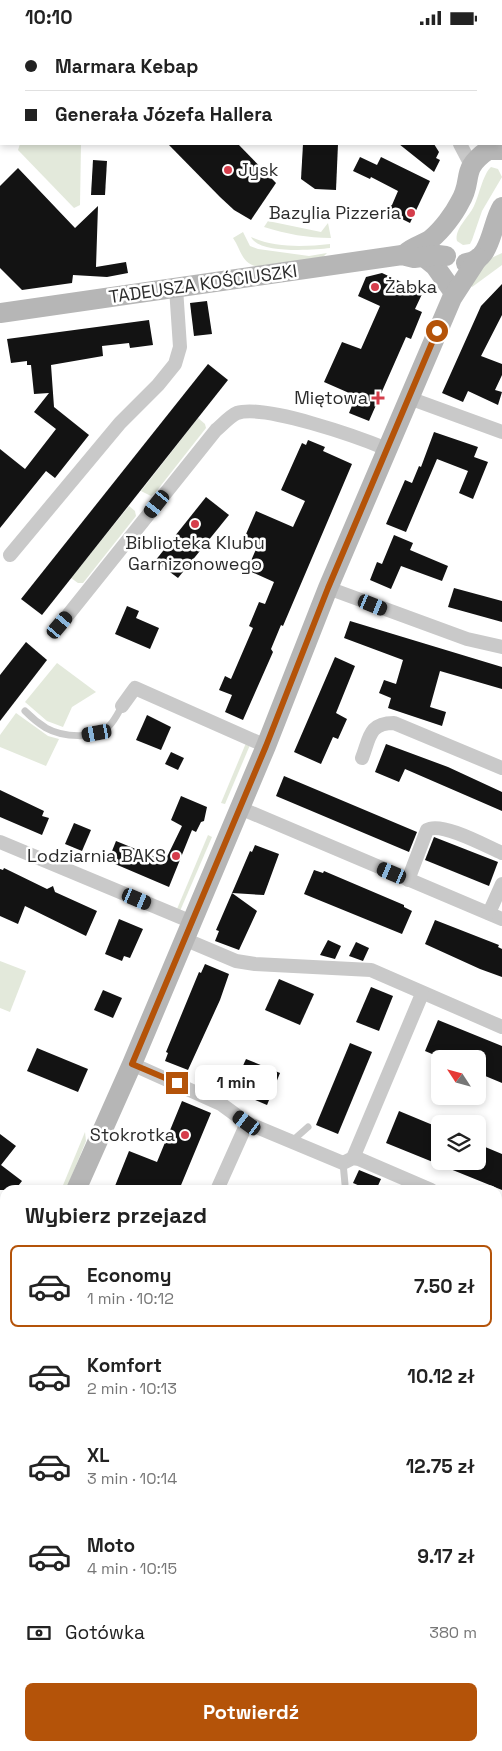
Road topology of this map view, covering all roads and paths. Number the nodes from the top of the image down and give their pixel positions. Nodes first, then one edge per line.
1 (460, 145) edge
2 (494, 148) edge
3 (470, 165) junction
4 (502, 207) edge
5 (439, 230) junction
6 (489, 251) edge
7 (415, 256) junction
8 (449, 258) junction
9 (176, 288) junction
10 (452, 293) junction
11 (0, 313) edge
12 (409, 398) junction
13 (502, 432) edge
14 (387, 449) junction
15 (10, 555) dead end
16 (328, 588) junction
17 (60, 625) dead end
18 (502, 647) edge
19 (122, 706) joint
20 (24, 711) dead end
21 (266, 746) junction
22 (362, 758) dead end
23 (502, 768) edge
24 (240, 808) junction
25 (0, 843) edge
26 (502, 853) edge
27 (408, 880) junction
28 (502, 883) edge
29 (496, 916) edge
30 (188, 930) junction
31 (422, 994) junction
32 (502, 1027) edge
33 (132, 1064) junction
34 (247, 1123) junction
35 (308, 1127) dead end
36 (291, 1142) junction
37 (348, 1161) junction
38 (345, 1184) dead end
39 (78, 1185) edge
40 (220, 1185) edge
41 (408, 1185) edge

1 - 3 street
2 - 3 street
3 - 5 street, TADEUSZA KOŚCIUSZKI
4 - 6 street
5 - 7 street, TADEUSZA KOŚCIUSZKI
5 - 8 street
6 - 8 street, TADEUSZA KOŚCIUSZKI
6 - 10 street
7 - 8 street, TADEUSZA KOŚCIUSZKI
7 - 9 street, TADEUSZA KOŚCIUSZKI
7 - 10 street
8 - 10 street
9 - 11 street, TADEUSZA KOŚCIUSZKI
9 - 15 street
10 - 12 street
12 - 13 street
12 - 14 street
14 - 16 street
14 - 17 street
16 - 18 street
16 - 21 street
19 - 20 lane
19 - 21 street
21 - 24 street
22 - 23 street
24 - 27 street
24 - 30 street
25 - 30 street
26 - 27 street
27 - 29 street
28 - 29 street
30 - 31 street
30 - 33 street
31 - 32 street
31 - 37 street
33 - 34 street
33 - 39 street
34 - 36 street
34 - 40 street
35 - 36 lane
36 - 37 street
37 - 38 lane
37 - 41 street

